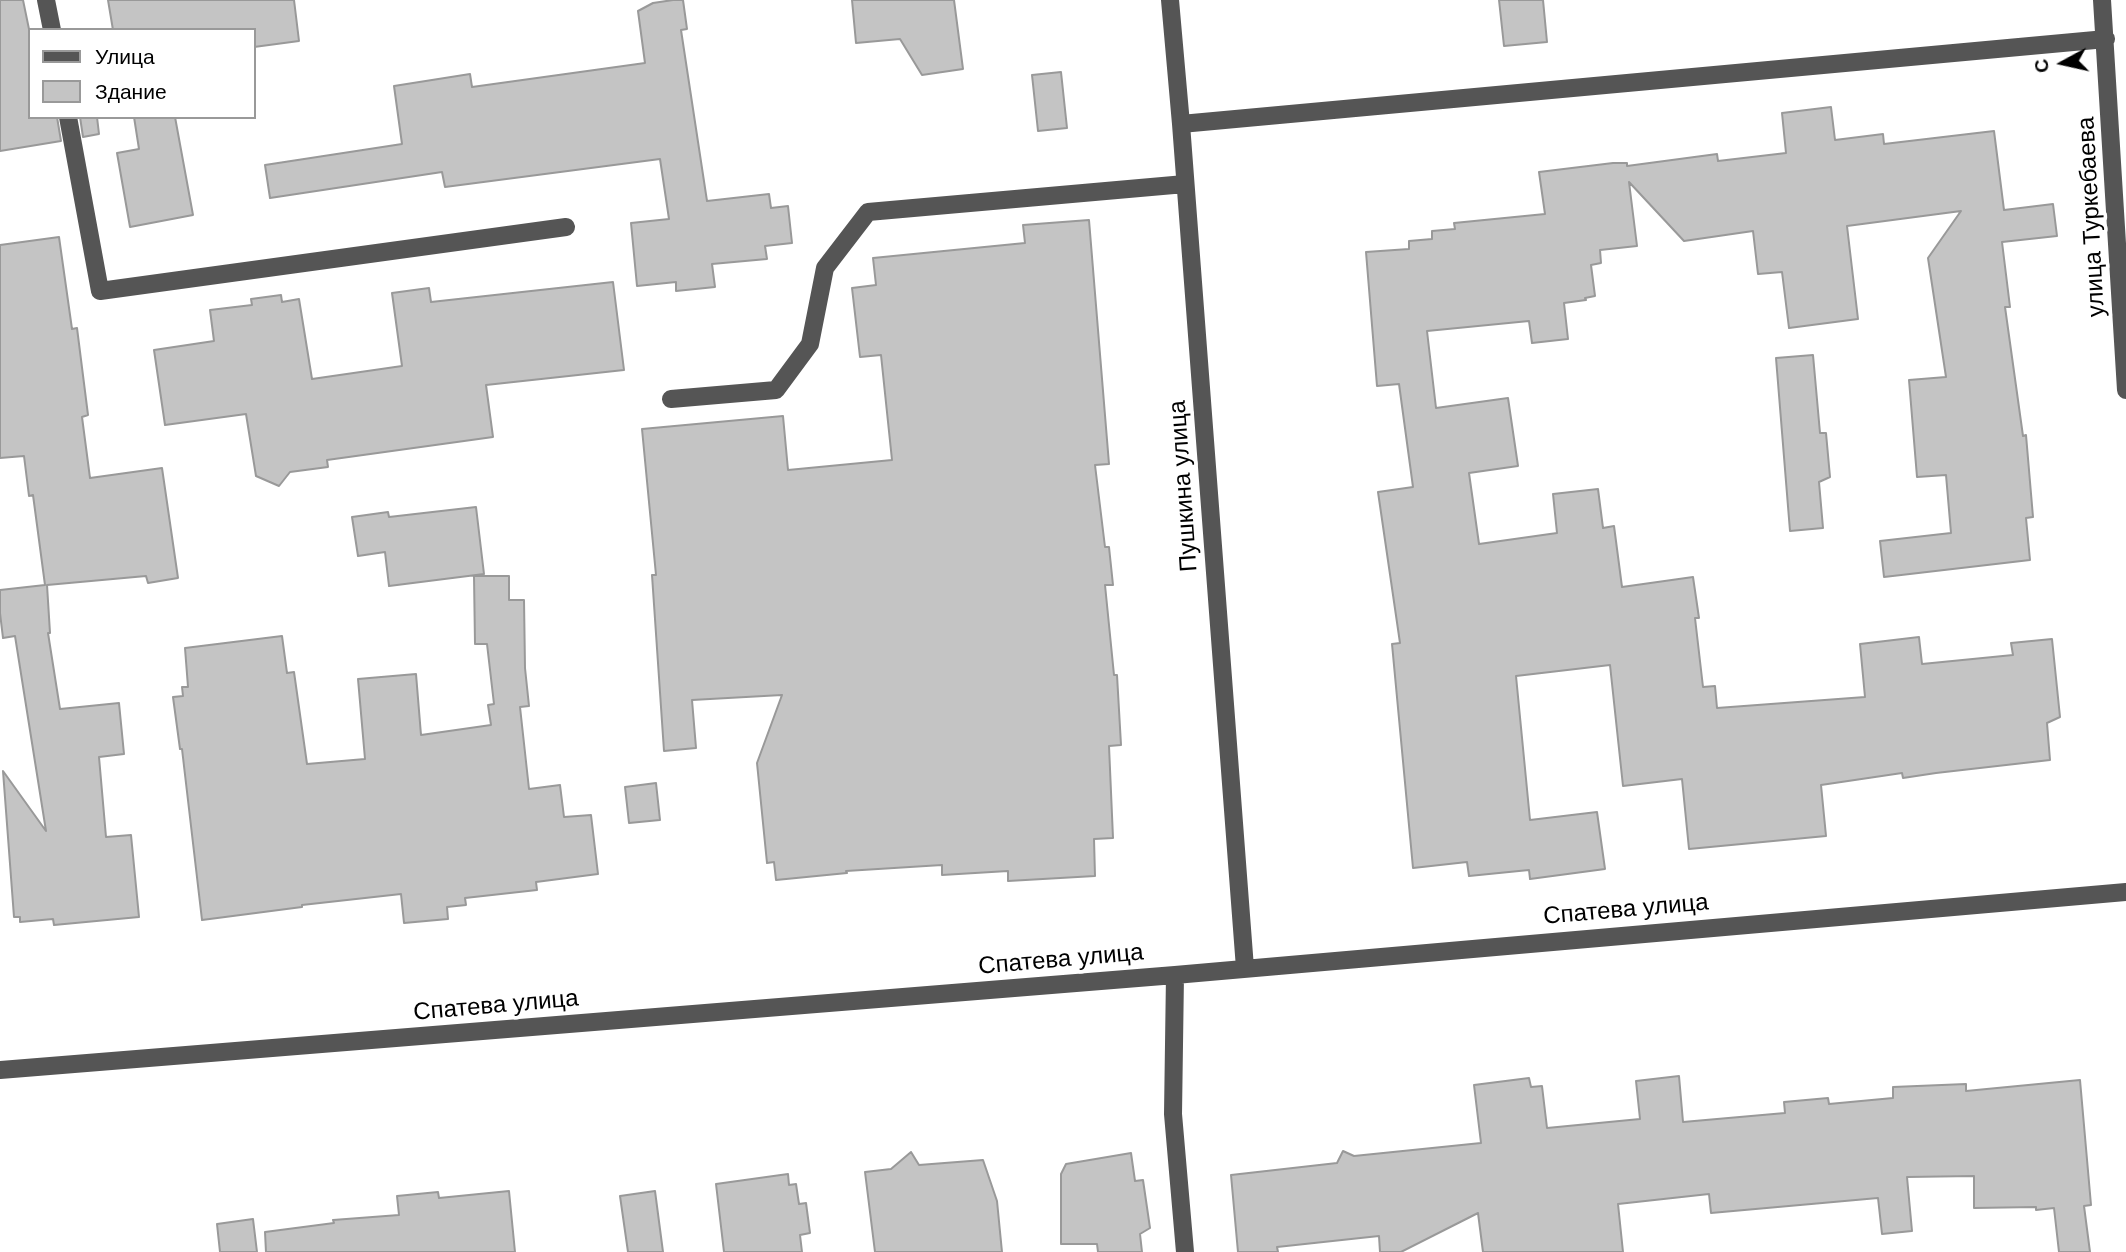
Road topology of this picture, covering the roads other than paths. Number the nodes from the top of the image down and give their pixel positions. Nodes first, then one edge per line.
1 (47, 0) edge
2 (1170, 0) edge
3 (2102, 0) edge
4 (52, 28) edge
5 (2106, 39) junction
6 (68, 119) edge
7 (1181, 124) junction
8 (1185, 184) junction
9 (566, 227) dead end
10 (2126, 390) edge
11 (671, 398) dead end
12 (2126, 892) edge
13 (1245, 968) junction
14 (1175, 975) junction
15 (0, 1070) edge
16 (1185, 1252) edge

1 - 4 street
2 - 7 street, Пушкина улица
3 - 5 street, улица Туркебаева
5 - 7 street
5 - 10 street, улица Туркебаева
6 - 9 street
7 - 8 street, Пушкина улица
8 - 11 street
8 - 13 street, Пушкина улица
12 - 13 street, Спатева улица
13 - 14 street, Спатева улица
14 - 15 street, Спатева улица
14 - 16 street

